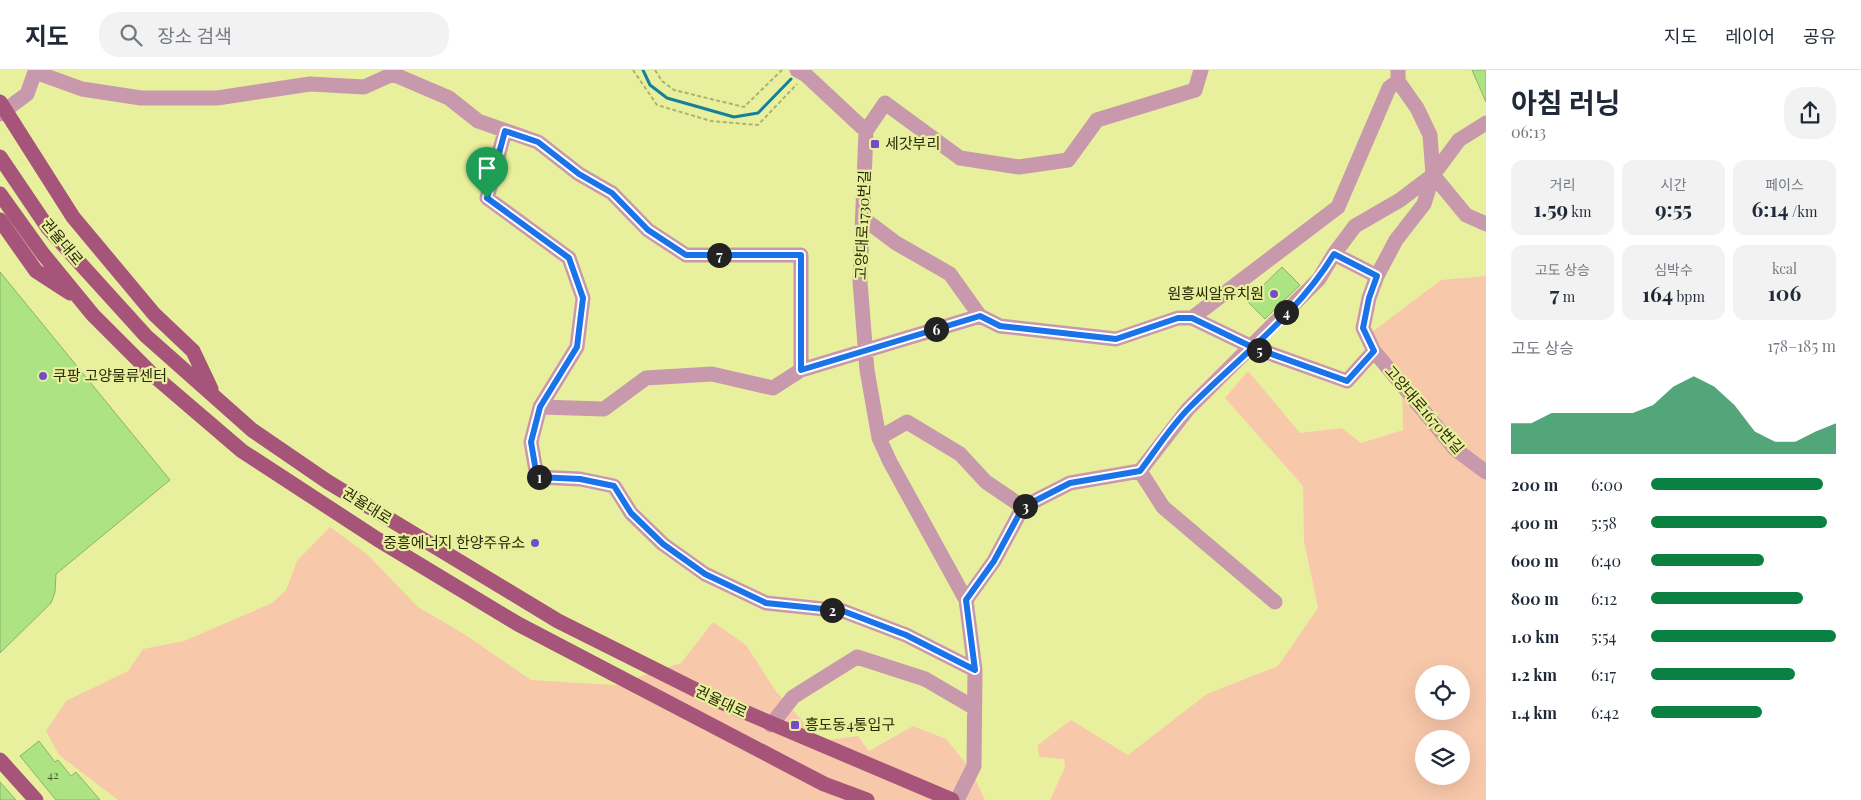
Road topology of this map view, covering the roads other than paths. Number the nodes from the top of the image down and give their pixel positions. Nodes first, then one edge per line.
1 (1201, 70) edge
2 (34, 71) edge
3 (395, 72) edge
4 (802, 73) edge
5 (1398, 76) edge
6 (1, 109) edge
7 (1486, 123) edge
8 (505, 131) junction
9 (866, 131) junction
10 (1, 159) edge
11 (1433, 175) junction
12 (0, 194) edge
13 (864, 219) junction
14 (0, 220) edge
15 (1486, 224) edge
16 (1334, 254) junction
17 (1377, 276) junction
18 (82, 301) junction
19 (980, 316) junction
20 (1192, 318) junction
21 (1252, 347) junction
22 (865, 350) junction
23 (1374, 351) junction
24 (801, 370) junction
25 (215, 397) junction
26 (540, 407) junction
27 (879, 438) junction
28 (1140, 471) junction
29 (1486, 472) edge
30 (1023, 507) junction
31 (966, 600) junction
32 (1275, 602) dead end
33 (975, 670) junction
34 (973, 707) junction
35 (771, 725) junction
36 (0, 760) edge
37 (33, 799) edge
38 (867, 800) edge
39 (952, 800) edge
40 (957, 800) edge

1 - 9 street
2 - 3 street
2 - 6 street
3 - 8 street
4 - 9 street
5 - 11 street, 고양대로1670번길
5 - 20 street
6 - 25 main road
7 - 11 street
8 - 24 street
8 - 26 street
9 - 13 street, 고양대로1730번길
10 - 25 main road, 권율대로
11 - 15 street
11 - 16 street
11 - 17 street, 고양대로1670번길
12 - 18 main road, 권율대로
13 - 19 street
13 - 22 street, 고양대로1730번길
14 - 18 main road
16 - 17 street
16 - 21 street
17 - 23 street, 고양대로1670번길
18 - 38 main road, 권율대로
19 - 20 street
19 - 22 street
20 - 21 street
21 - 23 street
21 - 28 street
22 - 24 street
22 - 27 street, 고양대로1730번길
23 - 29 street, 고양대로1670번길
24 - 26 street
25 - 35 main road, 권율대로
26 - 33 street
27 - 30 street
27 - 31 street, 고양대로1730번길
28 - 30 street
28 - 32 street
30 - 31 street
31 - 33 street, 고양대로1730번길
33 - 34 street, 고양대로1730번길
34 - 35 street
34 - 40 street, 고양대로1730번길
35 - 39 main road, 권율대로
36 - 37 main road

